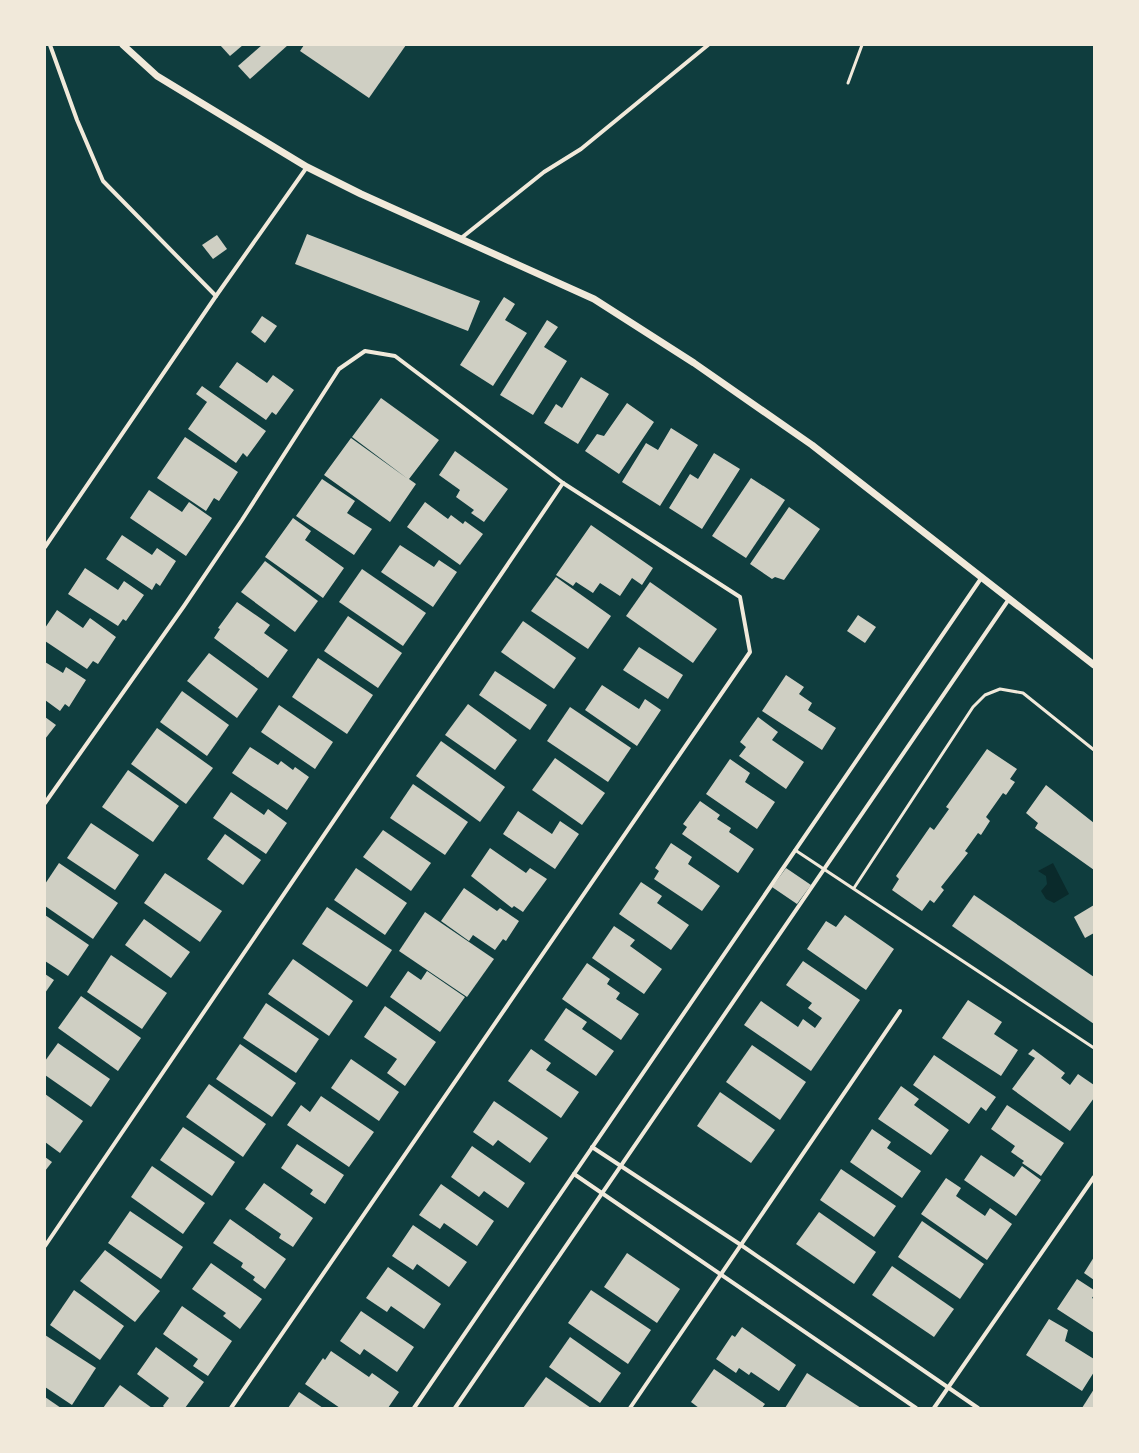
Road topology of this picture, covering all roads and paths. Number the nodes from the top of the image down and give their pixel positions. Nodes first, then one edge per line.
1 (50, 45) edge
2 (123, 45) edge
3 (708, 45) edge
4 (862, 45) edge
5 (848, 83) dead end
6 (307, 167) junction
7 (460, 239) junction
8 (216, 296) junction
9 (563, 483) junction
10 (45, 547) edge
11 (982, 578) junction
12 (1009, 599) junction
13 (1094, 665) edge
14 (1094, 750) edge
15 (45, 803) edge
16 (795, 850) junction
17 (824, 869) junction
18 (854, 888) junction
19 (900, 1011) dead end
20 (1094, 1048) edge
21 (592, 1147) junction
22 (621, 1166) junction
23 (574, 1174) junction
24 (1094, 1177) edge
25 (602, 1194) junction
26 (741, 1245) junction
27 (45, 1246) edge
28 (721, 1274) junction
29 (948, 1388) junction
30 (230, 1408) edge
31 (414, 1408) edge
32 (455, 1408) edge
33 (630, 1408) edge
34 (916, 1408) edge
35 (934, 1408) edge
36 (978, 1408) edge

1 - 8 street
2 - 6 street
3 - 7 street
4 - 5 lane
6 - 7 street
6 - 8 street
7 - 11 street
8 - 10 street
9 - 15 street
9 - 27 street
9 - 30 street
11 - 12 street
11 - 16 street
12 - 13 street
12 - 17 street
14 - 18 lane
16 - 17 lane
16 - 21 street
17 - 18 lane
17 - 22 street
18 - 20 lane
19 - 26 street
21 - 22 street
21 - 23 street
22 - 25 street
22 - 26 street
23 - 25 street
23 - 31 street
24 - 29 street
25 - 28 street
25 - 32 street
26 - 28 street
26 - 29 street
28 - 33 street
28 - 34 street
29 - 35 street
29 - 36 street

